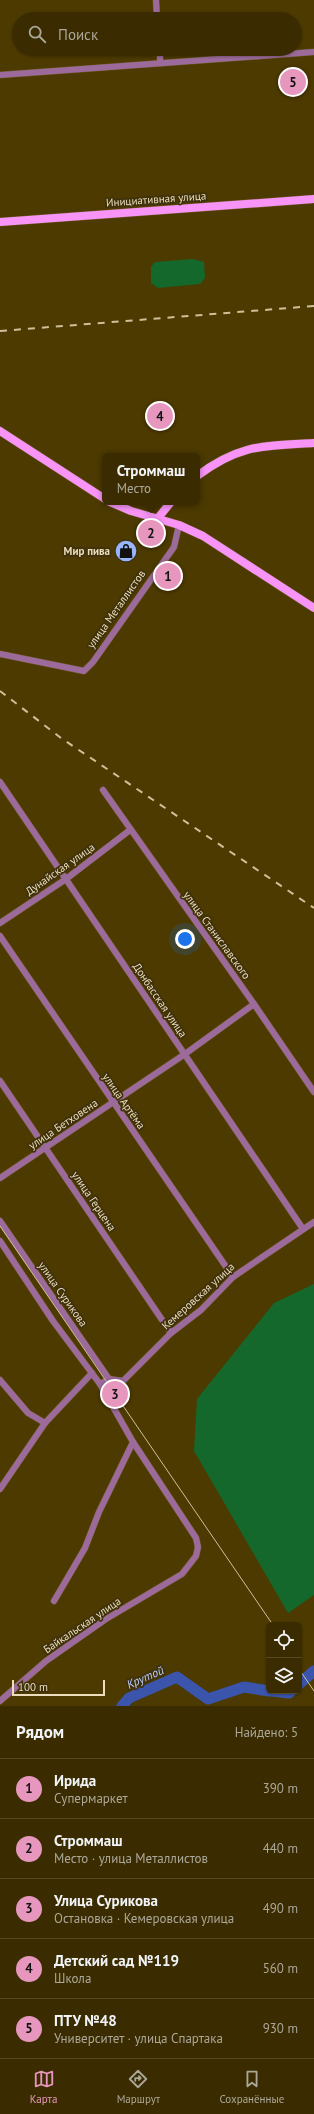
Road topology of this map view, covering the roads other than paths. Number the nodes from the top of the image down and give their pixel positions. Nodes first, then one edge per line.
1 (156, 0) edge
2 (157, 12) edge
3 (314, 52) edge
4 (302, 53) edge
5 (160, 56) edge
6 (258, 56) edge
7 (160, 63) junction
8 (0, 75) edge
9 (314, 199) edge
10 (0, 222) edge
11 (0, 431) edge
12 (314, 443) edge
13 (200, 474) edge
14 (102, 497) edge
15 (117, 505) edge
16 (169, 505) edge
17 (158, 518) junction
18 (179, 525) junction
19 (314, 608) edge
20 (0, 654) edge
21 (0, 782) edge
22 (103, 790) dead end
23 (130, 830) junction
24 (66, 879) junction
25 (0, 923) edge
26 (0, 936) edge
27 (254, 1004) junction
28 (185, 1054) junction
29 (0, 1081) edge
30 (314, 1092) edge
31 (112, 1103) junction
32 (45, 1147) junction
33 (0, 1178) edge
34 (0, 1221) edge
35 (314, 1222) edge
36 (303, 1230) junction
37 (0, 1241) edge
38 (233, 1277) junction
39 (171, 1333) junction
40 (92, 1373) junction
41 (109, 1379) junction
42 (0, 1380) edge
43 (100, 1384) junction
44 (44, 1423) junction
45 (133, 1442) junction
46 (0, 1490) edge
47 (182, 1574) joint
48 (54, 1601) dead end
49 (0, 1701) edge

1 - 2 street
3 - 4 street
5 - 7 street
6 - 7 street
7 - 8 street
9 - 10 main road, Инициативная улица
11 - 14 main road
12 - 13 main road
15 - 17 main road
16 - 17 main road
17 - 18 main road
18 - 19 main road
18 - 20 street, улица Металлистов
21 - 24 street, Донбасская улица
22 - 23 street, улица Станиславского
23 - 24 street, Дунайская улица
23 - 27 street, улица Станиславского
24 - 25 street, Дунайская улица
24 - 28 street, Донбасская улица
26 - 31 street, улица Артёма
27 - 28 street, улица Бетховена
27 - 30 street, улица Станиславского
28 - 31 street, улица Бетховена
28 - 36 street, Донбасская улица
29 - 32 street, улица Герцена
31 - 32 street, улица Бетховена
31 - 38 street, улица Артёма
32 - 33 street, улица Бетховена
32 - 39 street, улица Герцена
34 - 41 street, улица Сурикова
35 - 36 street, Кемеровская улица
36 - 38 street, Кемеровская улица
37 - 40 street, улица Сурикова
38 - 39 street, Кемеровская улица
39 - 41 street, Кемеровская улица
40 - 43 street, улица Сурикова
40 - 44 street
41 - 43 street, Кемеровская улица
42 - 44 street
43 - 45 street, улица Сурикова
44 - 46 street
45 - 47 street, улица Сурикова
45 - 48 street
47 - 49 street, Байкальская улица

